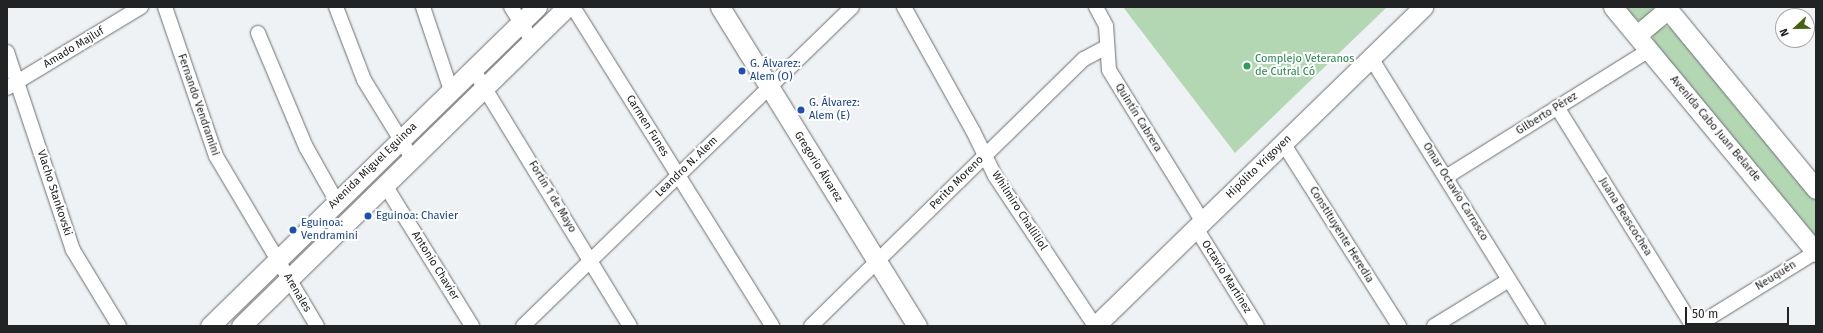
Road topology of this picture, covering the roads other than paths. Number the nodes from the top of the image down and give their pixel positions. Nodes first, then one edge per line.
1 (141, 7) edge
2 (165, 7) edge
3 (336, 7) edge
4 (423, 7) edge
5 (536, 7) edge
6 (567, 7) edge
7 (573, 7) edge
8 (720, 7) edge
9 (852, 7) edge
10 (904, 7) edge
11 (1096, 7) edge
12 (1423, 7) edge
13 (1613, 7) edge
14 (1667, 8) edge
15 (516, 15) edge
16 (258, 33) dead end
17 (1637, 36) junction
18 (532, 41) junction
19 (1107, 47) junction
20 (1649, 50) junction
21 (7, 52) edge
22 (1371, 58) junction
23 (474, 69) junction
24 (12, 85) edge
25 (769, 87) junction
26 (485, 88) junction
27 (451, 90) junction
28 (1557, 108) junction
29 (401, 140) junction
30 (1283, 143) junction
31 (985, 156) junction
32 (412, 158) junction
33 (678, 175) junction
34 (1446, 177) junction
35 (385, 185) junction
36 (1816, 189) edge
37 (337, 202) junction
38 (1199, 225) junction
39 (1816, 252) edge
40 (277, 260) junction
41 (590, 261) junction
42 (878, 262) junction
43 (289, 279) junction
44 (1510, 280) junction
45 (119, 326) edge
46 (210, 326) edge
47 (241, 326) edge
48 (317, 326) edge
49 (472, 326) edge
50 (523, 326) edge
51 (630, 326) edge
52 (772, 326) edge
53 (812, 326) edge
54 (917, 326) edge
55 (1095, 326) edge
56 (1257, 326) edge
57 (1399, 326) edge
58 (1434, 326) edge
59 (1538, 326) edge
60 (1695, 326) edge

1 - 24 street, Amado Majluf
2 - 40 street, Fernando Vendramini
3 - 29 street
4 - 27 street
5 - 15 main road, Avenida Miguel Eguinoa
6 - 18 main road, Avenida Miguel Eguinoa
7 - 33 street, Carmen Funes
8 - 25 main road, Gregorio Álvarez
9 - 25 street, Leandro N. Alem
10 - 31 street, Whilmiro Challiliol
11 - 19 street, Quintín Cabrera
12 - 22 main road, Hipólito Yrigoyen
13 - 17 main road, Avenida Cabo Juan Belarde
14 - 17 main road
14 - 36 main road
15 - 18 street
15 - 23 main road, Avenida Miguel Eguinoa
16 - 37 street
17 - 20 main road, Avenida Cabo Juan Belarde
18 - 26 main road, Avenida Miguel Eguinoa
19 - 31 street, Perito Moreno
19 - 38 street, Quintín Cabrera
20 - 28 street, Gilberto Pérez
20 - 39 main road, Avenida Cabo Juan Belarde
21 - 24 street, Vlacho Stankovski
22 - 30 main road, Hipólito Yrigoyen
22 - 34 street, Omar Octavio Carrasco
23 - 26 street, Fortín 1 de Mayo
23 - 27 main road, Avenida Miguel Eguinoa
24 - 45 street, Vlacho Stankovski
25 - 33 street, Leandro N. Alem
25 - 42 main road, Gregorio Álvarez
26 - 32 main road, Avenida Miguel Eguinoa
26 - 41 street, Fortín 1 de Mayo
27 - 29 main road, Avenida Miguel Eguinoa
28 - 34 street, Gilberto Pérez
28 - 60 street, Juana Beascochea
29 - 32 street
29 - 37 main road, Avenida Miguel Eguinoa
30 - 38 main road, Hipólito Yrigoyen
30 - 57 street, Constituyente Heredia
31 - 42 street, Perito Moreno
31 - 55 street, Whilmiro Challiliol
32 - 35 main road, Avenida Miguel Eguinoa
33 - 41 street, Leandro N. Alem
33 - 52 street, Carmen Funes
34 - 44 street, Omar Octavio Carrasco
35 - 43 main road, Avenida Miguel Eguinoa
35 - 49 street, Antonio Chavier
37 - 40 main road, Avenida Miguel Eguinoa
38 - 55 main road, Hipólito Yrigoyen
38 - 56 street, Octavio Martínez
39 - 60 street, Neuquén
40 - 43 street, Arenales
40 - 46 main road, Avenida Miguel Eguinoa
41 - 50 street, Leandro N. Alem
41 - 51 street, Fortín 1 de Mayo
42 - 53 street, Perito Moreno
42 - 54 main road, Gregorio Álvarez
43 - 47 main road, Avenida Miguel Eguinoa
43 - 48 street, Arenales
44 - 58 street
44 - 59 street, Omar Octavio Carrasco

